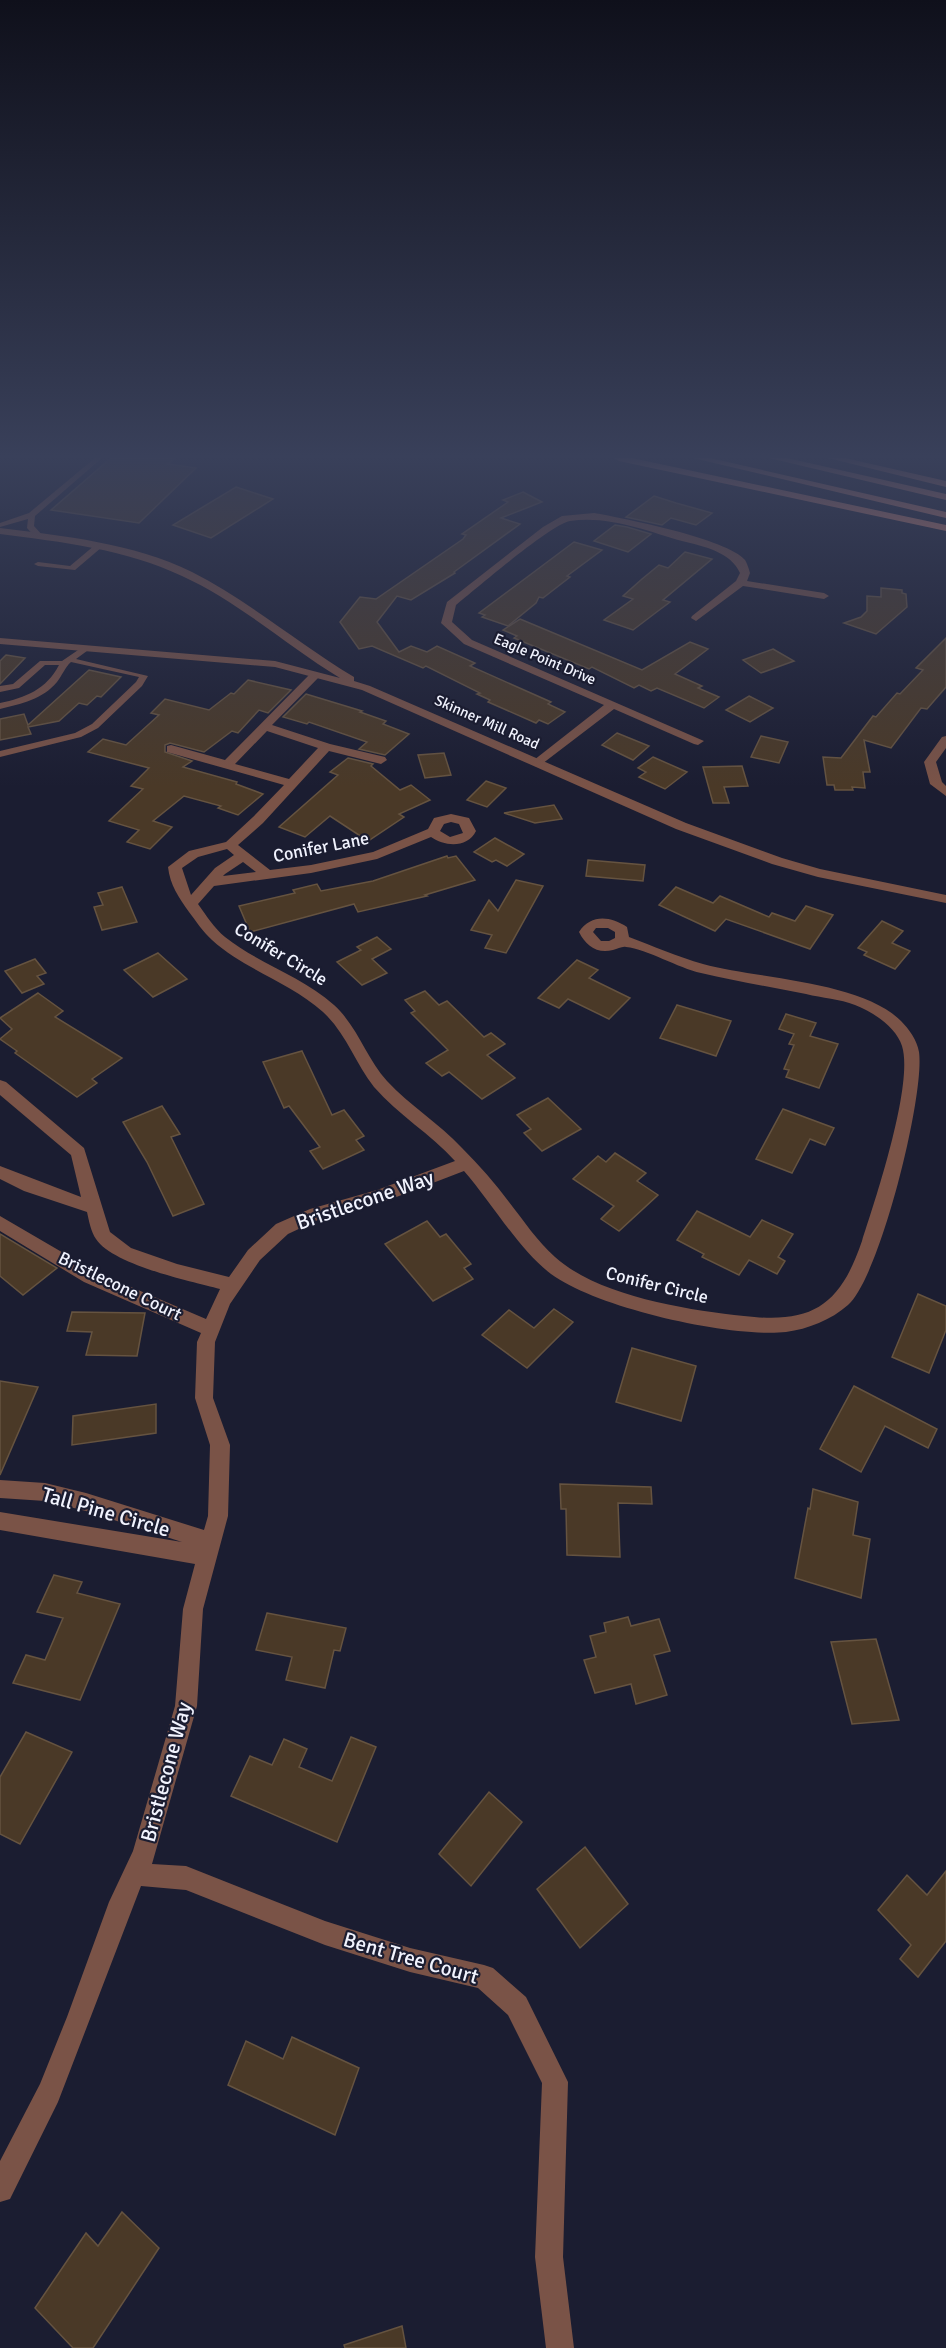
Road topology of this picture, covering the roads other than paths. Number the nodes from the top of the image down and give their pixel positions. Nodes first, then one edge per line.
1 (170, 568) edge
2 (498, 568) edge
3 (743, 568) edge
4 (741, 583) junction
5 (824, 596) dead end
6 (696, 618) dead end
7 (0, 641) edge
8 (296, 645) junction
9 (87, 648) junction
10 (68, 661) junction
11 (275, 664) junction
12 (315, 675) junction
13 (366, 688) junction
14 (0, 689) edge
15 (613, 704) junction
16 (0, 706) edge
17 (265, 727) junction
18 (946, 740) edge
19 (698, 741) dead end
20 (326, 747) junction
21 (171, 750) dead end
22 (0, 754) edge
23 (381, 760) dead end
24 (538, 763) junction
25 (227, 765) junction
26 (290, 783) junction
27 (946, 792) edge
28 (433, 832) dead end
29 (236, 850) junction
30 (268, 875) junction
31 (212, 882) junction
32 (946, 899) edge
33 (190, 904) junction
34 (622, 940) dead end
35 (0, 1086) edge
36 (467, 1163) junction
37 (0, 1173) edge
38 (93, 1208) junction
39 (0, 1223) edge
40 (233, 1284) junction
41 (211, 1329) junction
42 (0, 1489) edge
43 (0, 1521) edge
44 (209, 1549) junction
45 (134, 1874) junction
46 (0, 2189) edge
47 (560, 2348) edge

1 - 8 street
2 - 15 street, Eagle Point Drive
3 - 4 street, Eagle Point Drive
4 - 5 street
4 - 6 street
7 - 9 street, Skinner Mill Road
8 - 11 street
8 - 13 street
9 - 10 lane
9 - 11 street, Skinner Mill Road
10 - 14 lane
10 - 16 lane
10 - 22 lane
11 - 12 street, Skinner Mill Road
12 - 13 street, Skinner Mill Road
12 - 17 street
13 - 24 street, Skinner Mill Road
15 - 19 street, Eagle Point Drive
15 - 24 street
17 - 20 street
17 - 25 street
18 - 27 street
20 - 23 street
20 - 26 street
21 - 25 street
24 - 32 street, Skinner Mill Road
25 - 26 street
26 - 29 street
28 - 30 street, Conifer Lane
29 - 30 street
29 - 31 street
29 - 33 street, Conifer Circle
30 - 31 street, Conifer Lane
31 - 33 street
33 - 36 street, Conifer Circle
34 - 36 street, Conifer Circle
35 - 38 street
36 - 40 street, Bristlecone Way
37 - 38 street
38 - 40 street
39 - 41 street, Bristlecone Court
40 - 41 street, Bristlecone Way
41 - 44 street, Bristlecone Way
42 - 44 street, Tall Pine Circle
43 - 44 street, Tall Pine Circle
44 - 45 street, Bristlecone Way
45 - 46 street, Bristlecone Way
45 - 47 street, Bent Tree Court

